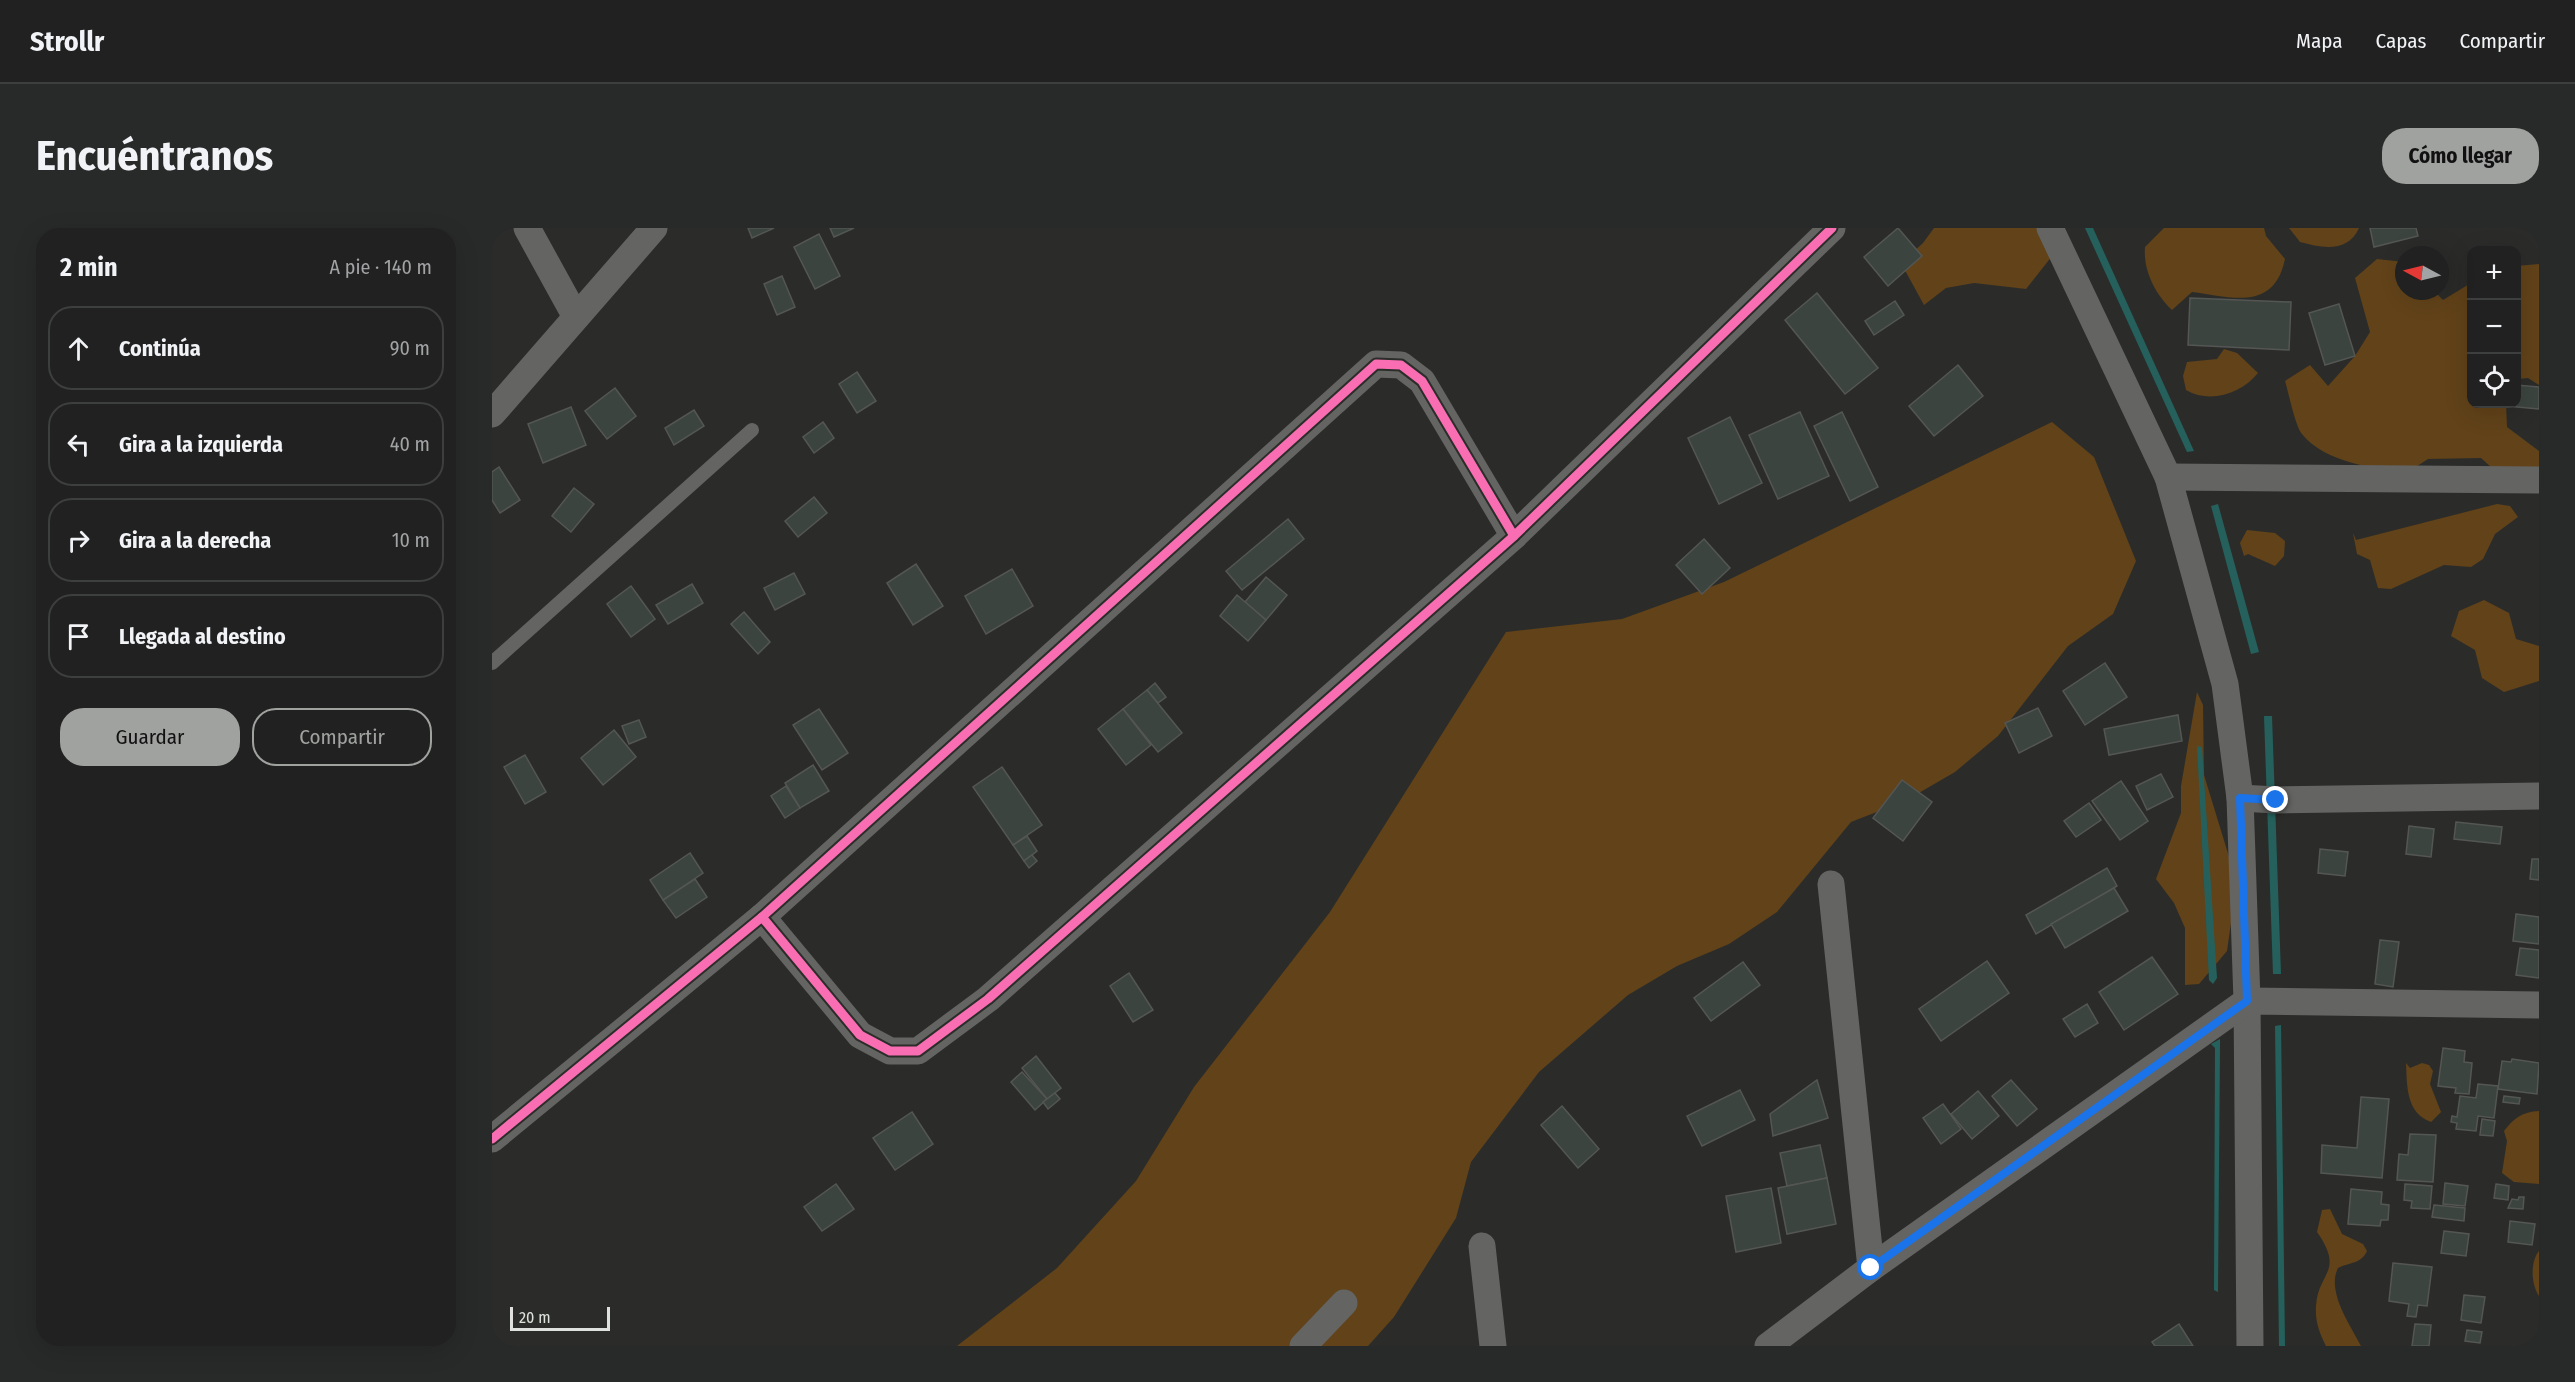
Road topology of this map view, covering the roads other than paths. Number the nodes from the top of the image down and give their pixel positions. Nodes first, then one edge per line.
1 (526, 228) edge
2 (654, 228) edge
3 (1832, 228) edge
4 (2050, 228) edge
5 (576, 317) junction
6 (492, 414) edge
7 (752, 429) dead end
8 (2168, 477) junction
9 (2539, 480) edge
10 (1514, 536) junction
11 (492, 663) edge
12 (2539, 796) edge
13 (2240, 798) junction
14 (1831, 884) dead end
15 (762, 917) junction
16 (2247, 1001) junction
17 (2539, 1005) edge
18 (492, 1139) edge
19 (1482, 1246) dead end
20 (1871, 1268) junction
21 (1344, 1303) dead end
22 (1303, 1346) edge
23 (1493, 1346) edge
24 (1768, 1346) edge
25 (2250, 1346) edge

1 - 5 street
2 - 5 street
3 - 10 street
4 - 8 street
5 - 6 street
7 - 11 lane
8 - 9 street
8 - 13 street
10 - 15 street
10 - 15 street
12 - 13 street
13 - 16 street
14 - 20 street
15 - 18 street
16 - 17 street
16 - 20 street
16 - 25 street
19 - 23 street
20 - 24 street
21 - 22 street

